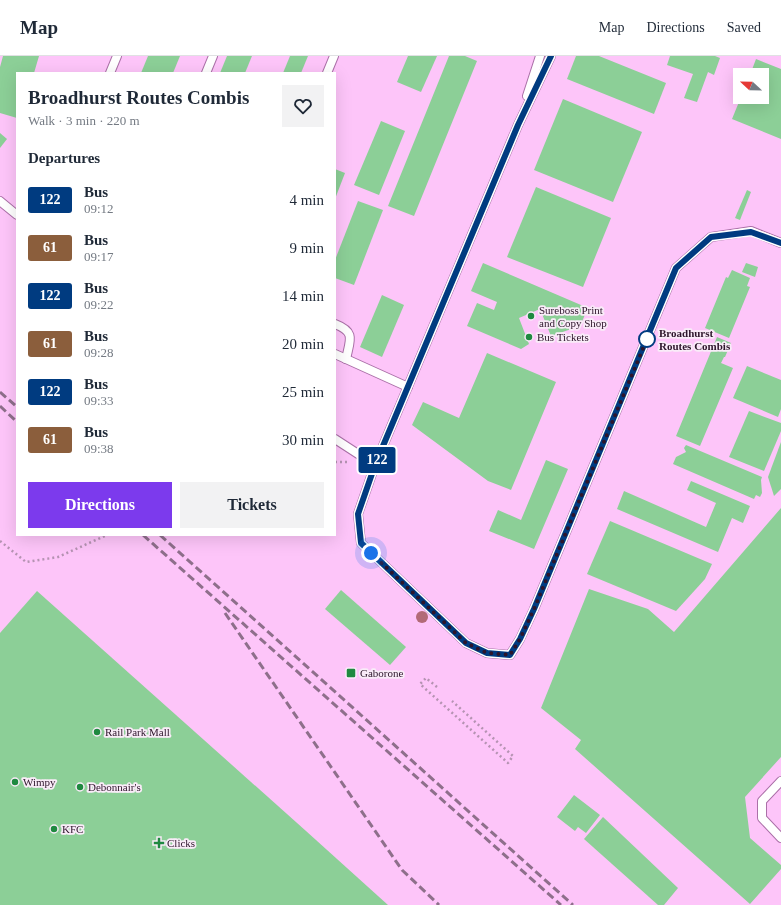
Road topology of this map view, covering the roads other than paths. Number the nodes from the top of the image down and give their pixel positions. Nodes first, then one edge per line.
1 (117, 56) edge
2 (213, 56) edge
3 (334, 56) edge
4 (540, 56) edge
5 (551, 56) edge
6 (110, 72) edge
7 (206, 72) edge
8 (327, 72) edge
9 (518, 125) junction
10 (0, 201) edge
11 (16, 214) edge
12 (781, 243) edge
13 (336, 324) edge
14 (336, 354) edge
15 (346, 359) junction
16 (408, 386) junction
17 (336, 440) edge
18 (375, 465) junction
19 (781, 781) edge
20 (781, 838) edge

1 - 6 lane
2 - 7 lane
3 - 8 lane
4 - 9 lane
5 - 9 lane
9 - 16 lane
10 - 11 lane
12 - 18 lane
13 - 15 lane
14 - 15 lane
15 - 16 lane
16 - 18 lane
17 - 18 lane
19 - 20 lane

